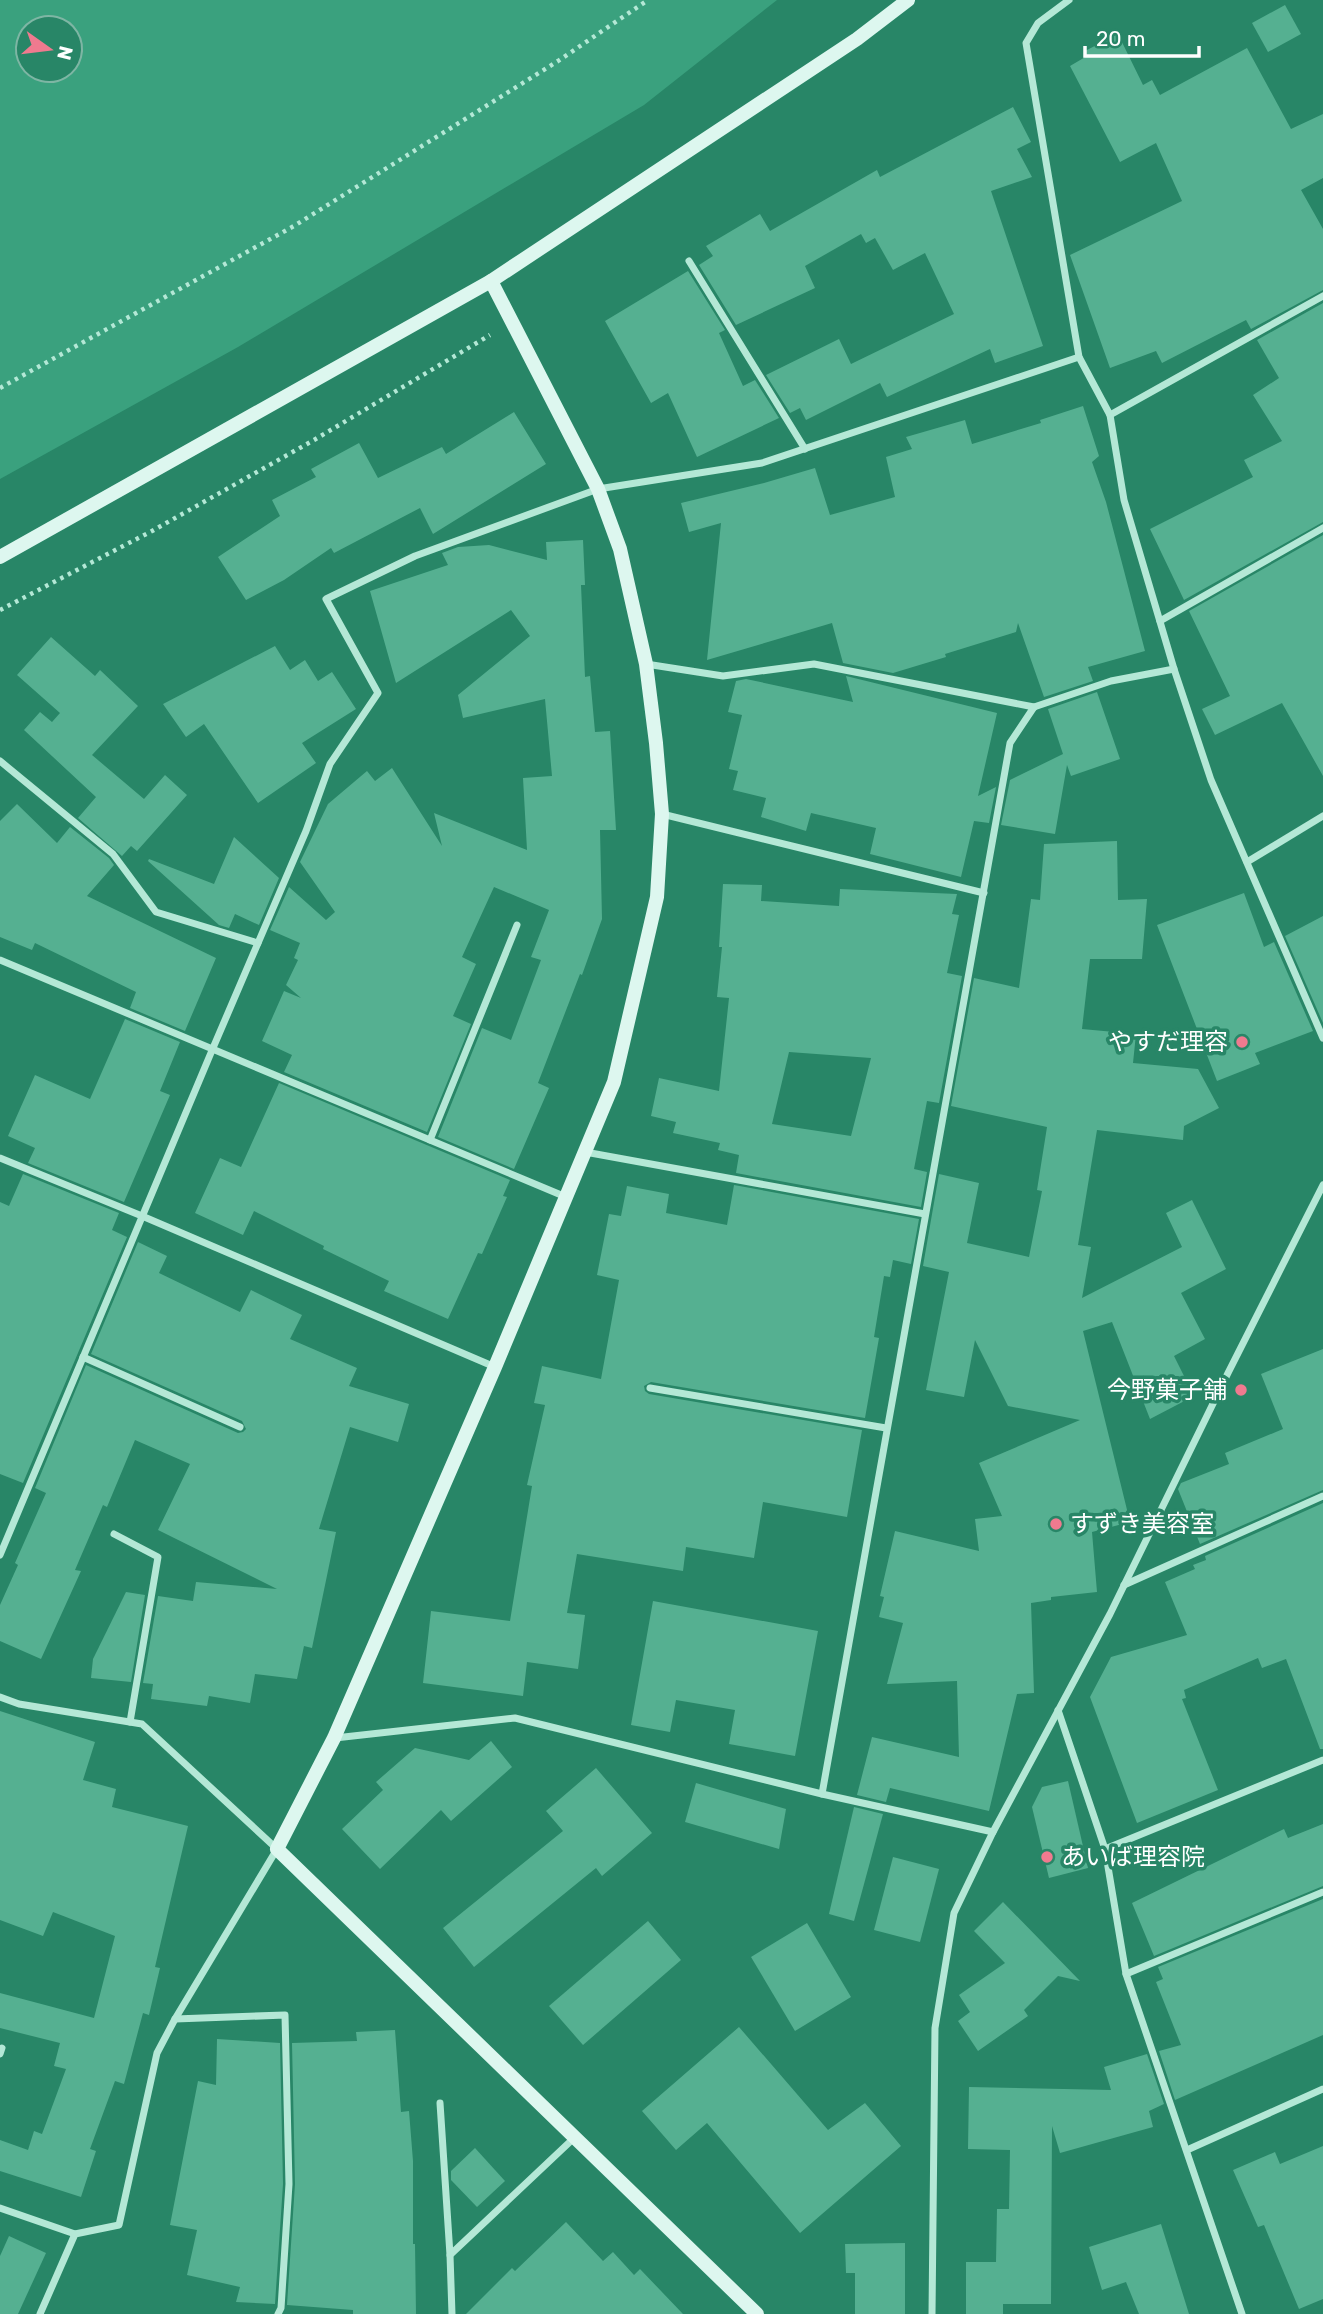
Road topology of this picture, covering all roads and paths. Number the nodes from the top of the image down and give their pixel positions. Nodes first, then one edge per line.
1 (648, 0) edge
2 (908, 0) edge
3 (1069, 0) edge
4 (689, 261) dead end
5 (491, 281) junction
6 (1323, 296) edge
7 (513, 321) junction
8 (1079, 357) junction
9 (0, 388) edge
10 (1110, 415) junction
11 (805, 449) junction
12 (598, 489) junction
13 (1323, 528) edge
14 (0, 557) edge
15 (0, 610) edge
16 (1160, 621) junction
17 (646, 664) junction
18 (1174, 669) junction
19 (1034, 707) junction
20 (0, 761) edge
21 (662, 814) junction
22 (1323, 817) edge
23 (1247, 862) junction
24 (984, 893) junction
25 (517, 925) dead end
26 (258, 943) junction
27 (0, 960) edge
28 (1323, 1038) edge
29 (213, 1048) junction
30 (430, 1140) junction
31 (584, 1152) junction
32 (0, 1158) edge
33 (1323, 1185) edge
34 (566, 1198) junction
35 (925, 1214) junction
36 (142, 1216) junction
37 (83, 1357) junction
38 (495, 1367) junction
39 (650, 1388) dead end
40 (240, 1427) dead end
41 (886, 1428) junction
42 (1323, 1496) edge
43 (114, 1534) dead end
44 (0, 1555) edge
45 (1124, 1584) junction
46 (0, 1698) edge
47 (1058, 1710) junction
48 (130, 1722) junction
49 (334, 1738) junction
50 (1323, 1760) edge
51 (822, 1794) junction
52 (993, 1832) junction
53 (277, 1849) junction
54 (1105, 1849) junction
55 (1323, 1892) edge
56 (1126, 1974) junction
57 (175, 2019) junction
58 (1323, 2089) edge
59 (440, 2103) dead end
60 (575, 2137) junction
61 (1187, 2150) junction
62 (0, 2208) edge
63 (75, 2234) junction
64 (450, 2255) junction
65 (40, 2314) edge
66 (278, 2314) edge
67 (452, 2314) edge
68 (757, 2314) edge
69 (932, 2314) edge
70 (1242, 2314) edge

1 - 9 path
2 - 5 street
3 - 8 street
4 - 11 street
5 - 7 street
5 - 14 street
6 - 10 street
7 - 12 street
7 - 15 path
8 - 10 street
8 - 11 street
10 - 16 street
11 - 12 street
12 - 17 street
12 - 26 street
13 - 16 street
16 - 18 street
17 - 19 street
17 - 21 street
18 - 19 street
18 - 23 street
19 - 24 street
20 - 26 street
21 - 24 street
21 - 31 street
22 - 23 street
23 - 28 street
24 - 35 street
25 - 30 street
26 - 29 street
27 - 29 street
29 - 30 street
29 - 36 street
30 - 34 street
31 - 34 street
31 - 35 street
32 - 36 street
33 - 45 street
34 - 38 street
35 - 41 street
36 - 37 street
36 - 38 street
37 - 40 street
37 - 44 street
38 - 49 street
39 - 41 street
41 - 51 street
42 - 45 street
43 - 48 street
45 - 47 street
46 - 48 street
47 - 52 street
47 - 54 street
48 - 53 street
49 - 51 street
49 - 53 street
50 - 54 street
51 - 52 street
52 - 69 street
53 - 57 street
53 - 60 street
54 - 56 street
55 - 56 street
56 - 61 street
57 - 63 street
57 - 66 street
58 - 61 street
59 - 64 street
60 - 64 street
60 - 68 street
61 - 70 street
62 - 63 street
63 - 65 street
64 - 67 street

